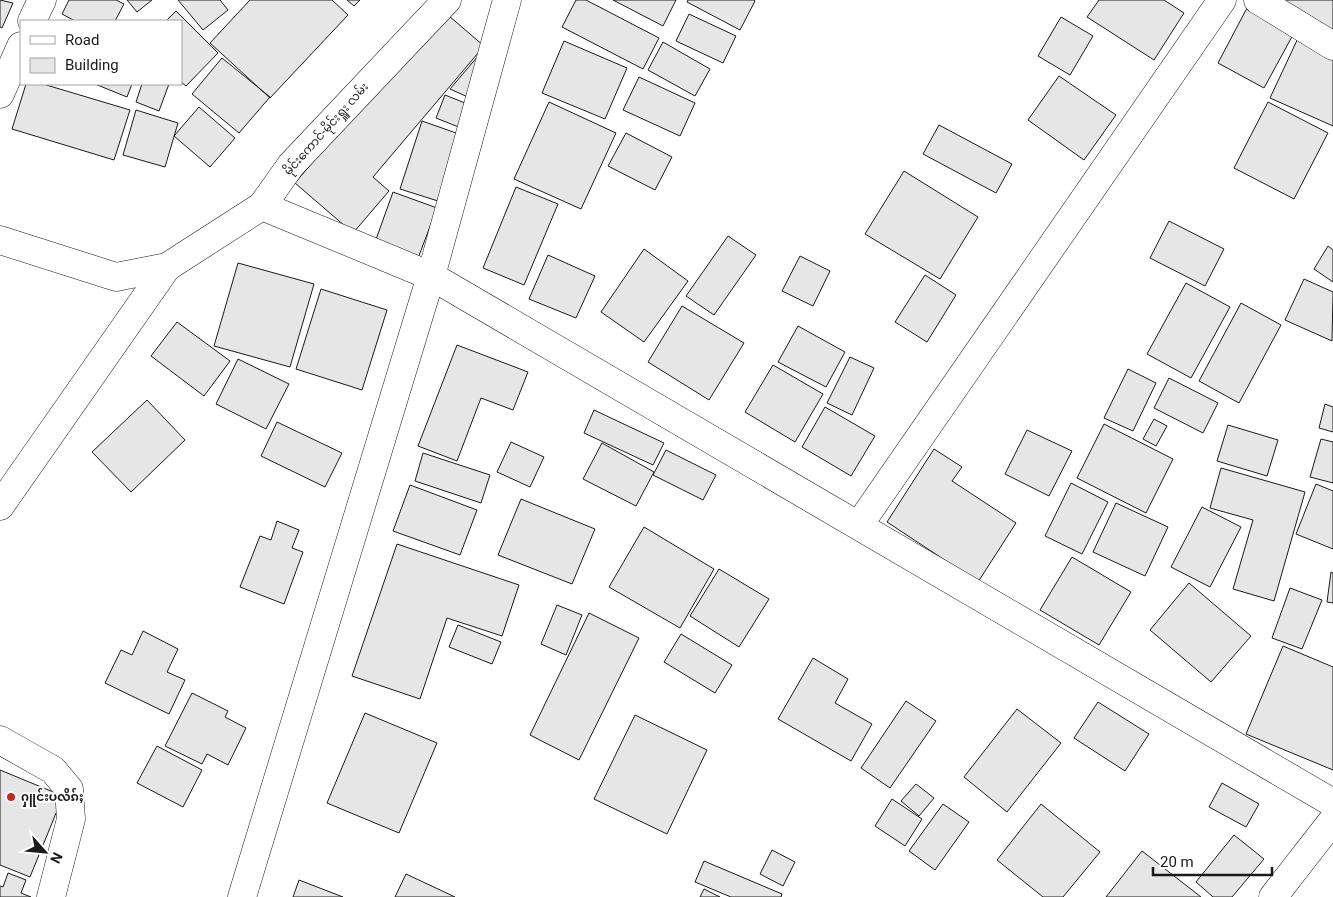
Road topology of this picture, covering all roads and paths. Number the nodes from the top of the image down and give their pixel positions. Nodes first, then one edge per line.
1 (42, 0) edge
2 (447, 0) edge
3 (507, 0) edge
4 (1222, 0) edge
5 (1258, 0) edge
6 (32, 20) edge
7 (1333, 46) edge
8 (20, 48) edge
9 (0, 94) edge
10 (262, 206) junction
11 (0, 240) edge
12 (167, 267) junction
13 (431, 276) junction
14 (0, 506) edge
15 (859, 526) junction
16 (0, 740) edge
17 (1333, 803) edge
18 (1333, 820) edge
19 (50, 897) edge
20 (242, 897) edge
21 (1273, 897) edge

1 - 6 street
2 - 10 street, မိုင်းကောင်-မိုင်းရှူး လမ်း
3 - 13 street
4 - 15 street
5 - 7 street
8 - 9 street
10 - 12 street, မိုင်းကောင်-မိုင်းရှူး လမ်း
10 - 13 street
11 - 12 street, မိုင်းကောင်-မိုင်းရှူး လမ်း
12 - 14 street
13 - 15 street
13 - 20 street
15 - 17 street
16 - 19 street
18 - 21 street

